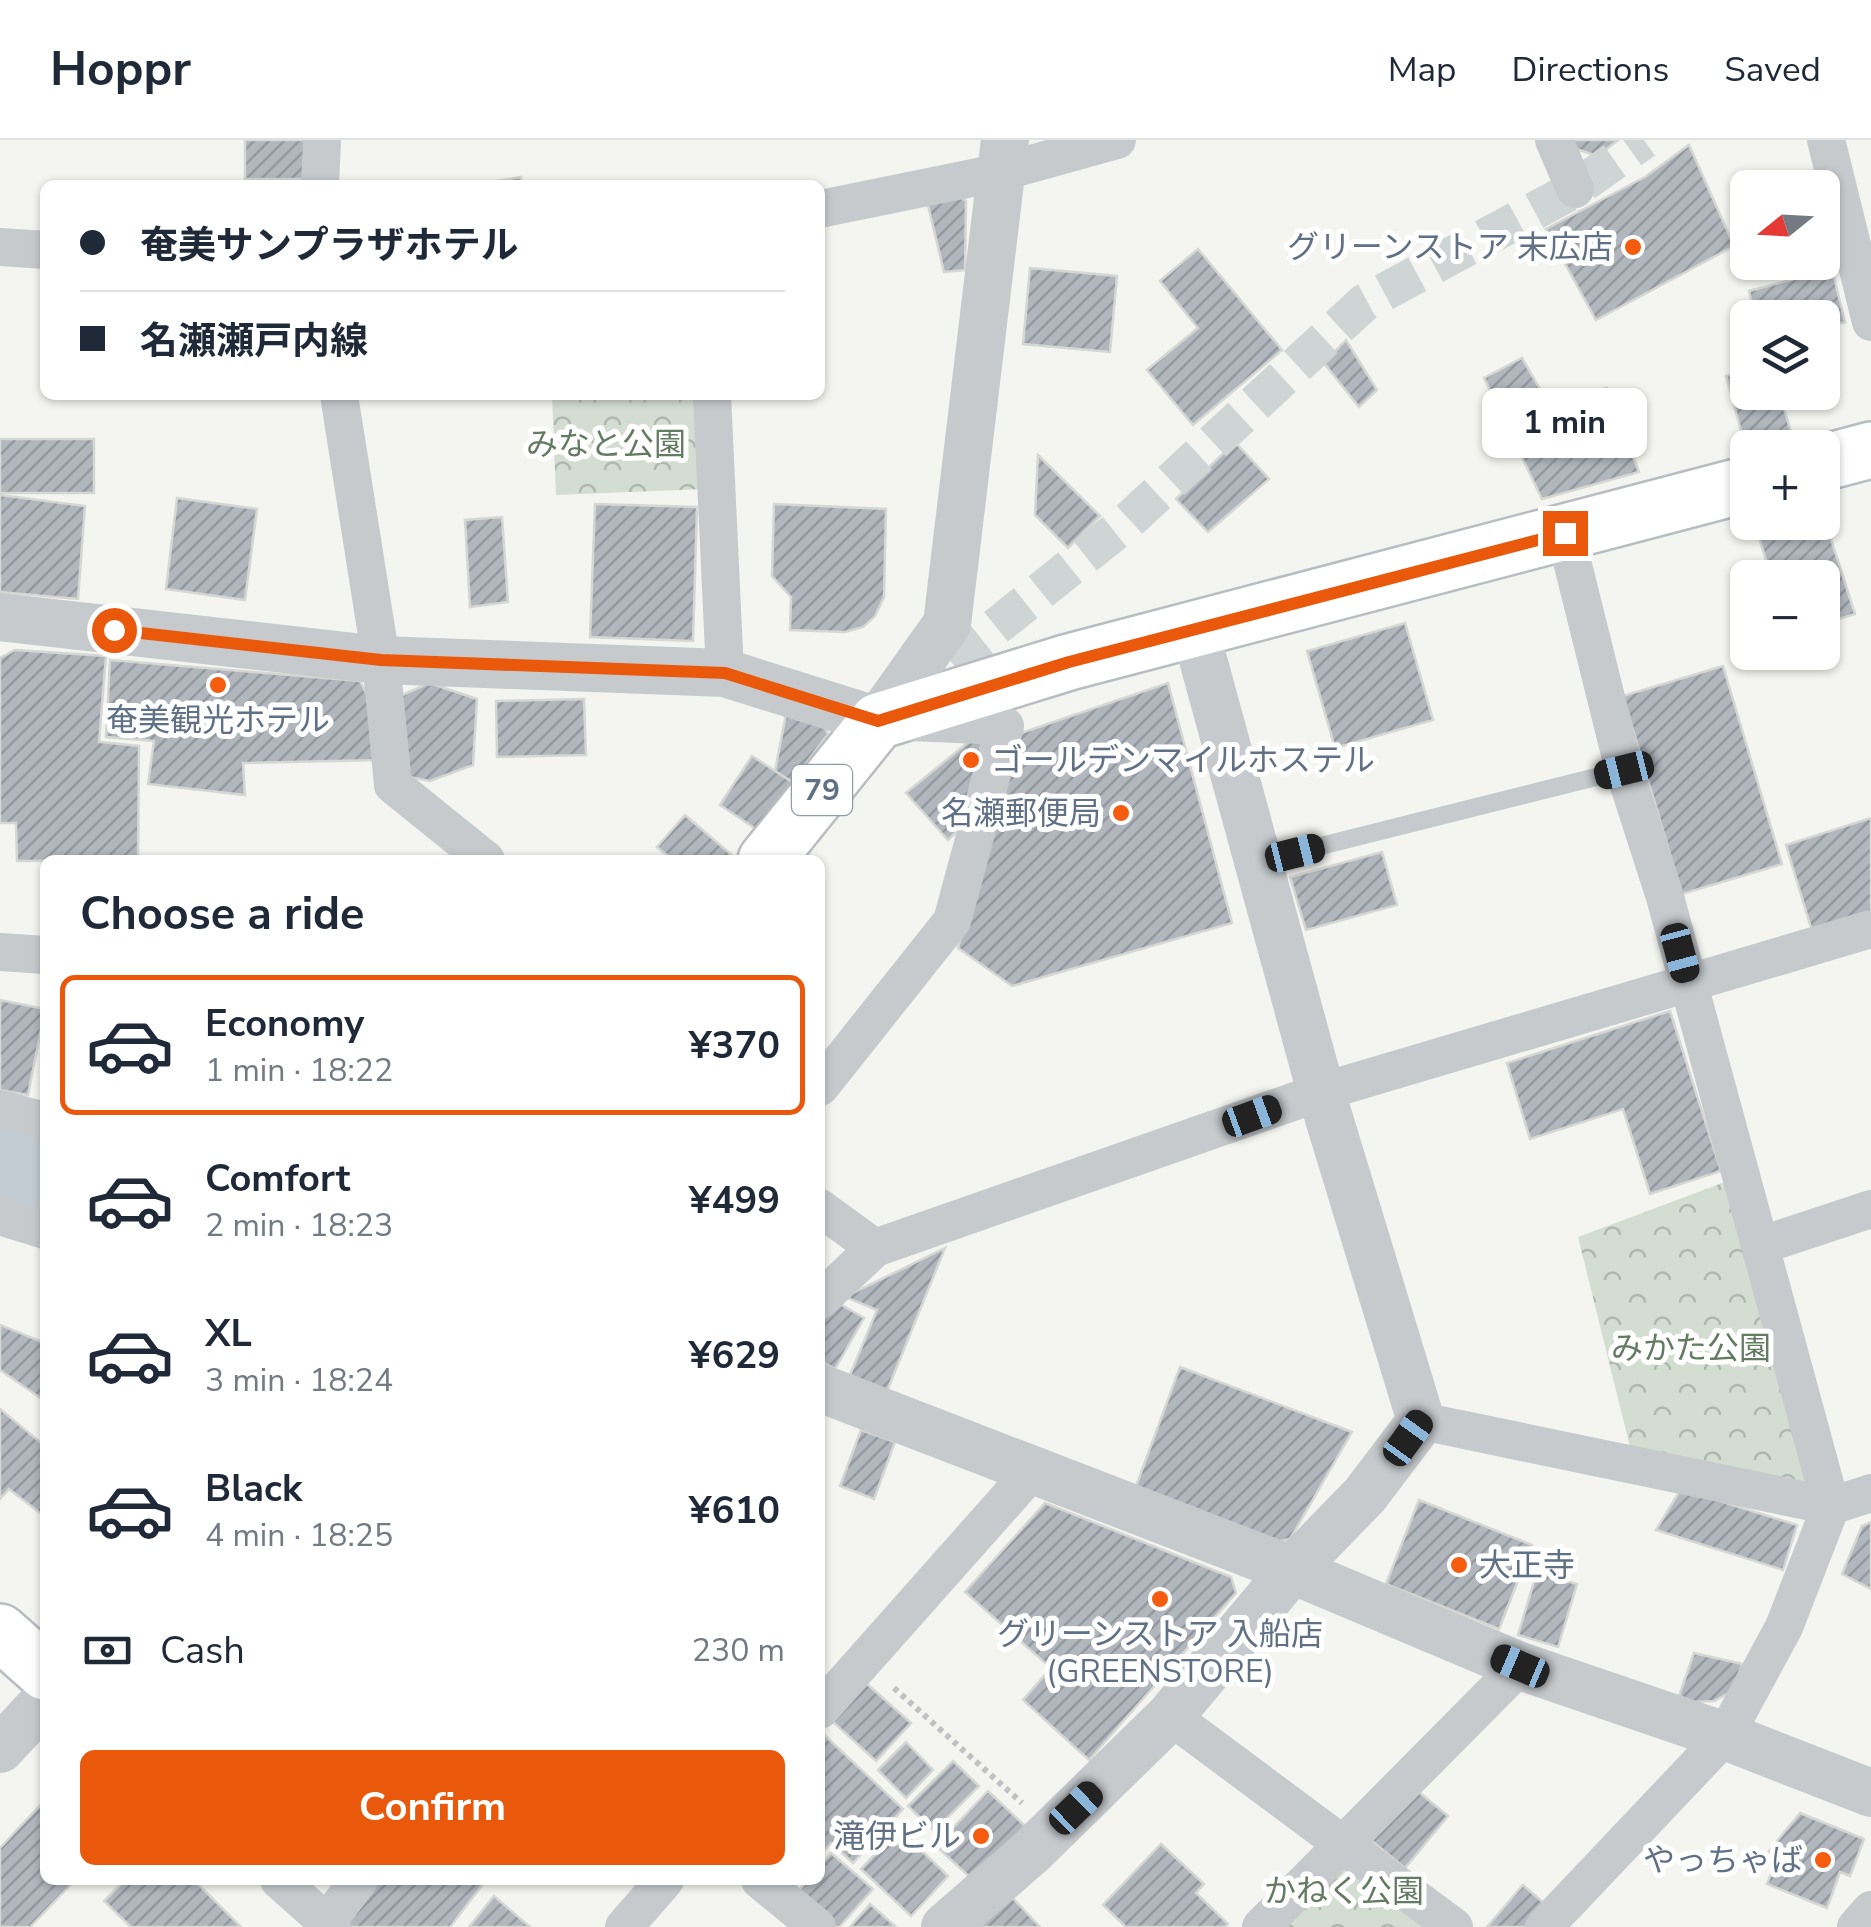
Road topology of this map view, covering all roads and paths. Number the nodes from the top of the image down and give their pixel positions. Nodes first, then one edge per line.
1 (322, 140) edge
2 (1118, 140) edge
3 (1554, 140) edge
4 (1826, 140) edge
5 (1004, 156) edge
6 (320, 180) edge
7 (1576, 188) dead end
8 (825, 208) edge
9 (0, 247) edge
10 (40, 250) edge
11 (1871, 322) edge
12 (339, 400) edge
13 (712, 400) edge
14 (1871, 450) edge
15 (1840, 458) edge
16 (1730, 489) edge
17 (1565, 533) junction
18 (0, 617) edge
19 (1195, 630) junction
20 (381, 660) junction
21 (725, 673) junction
22 (878, 721) junction
23 (1624, 770) junction
24 (475, 855) edge
25 (770, 855) edge
26 (1258, 862) junction
27 (1871, 929) edge
28 (0, 952) edge
29 (40, 955) edge
30 (1687, 981) junction
31 (825, 1081) edge
32 (1321, 1092) junction
33 (0, 1109) edge
34 (40, 1120) edge
35 (1871, 1209) edge
36 (825, 1212) edge
37 (0, 1216) edge
38 (40, 1228) edge
39 (1762, 1244) junction
40 (874, 1248) junction
41 (825, 1295) edge
42 (825, 1390) edge
43 (1421, 1421) junction
44 (1034, 1468) junction
45 (1871, 1492) edge
46 (1831, 1506) junction
47 (1292, 1570) junction
48 (0, 1632) edge
49 (864, 1661) junction
50 (1520, 1666) junction
51 (40, 1668) edge
52 (825, 1704) edge
53 (40, 1706) edge
54 (1170, 1716) junction
55 (1725, 1736) junction
56 (0, 1749) edge
57 (1871, 1793) edge
58 (1053, 1831) junction
59 (1341, 1846) junction
60 (284, 1885) edge
61 (355, 1885) edge
62 (661, 1885) edge
63 (766, 1885) edge
64 (1871, 1910) edge
65 (327, 1925) edge
66 (624, 1927) edge
67 (817, 1927) edge
68 (945, 1927) edge
69 (1261, 1927) edge
70 (1454, 1927) edge
71 (1544, 1927) edge
72 (1856, 1927) edge

1 - 6 street
2 - 5 street
3 - 7 street
4 - 11 street
5 - 8 street
5 - 22 street
9 - 10 street
12 - 20 street
13 - 21 street
14 - 15 main road
16 - 17 main road
17 - 19 main road
17 - 23 street
18 - 20 street
19 - 22 main road
19 - 26 street
20 - 21 street
20 - 24 street
21 - 22 street
22 - 25 main road, 79
22 - 31 street
23 - 26 lane
23 - 30 street
26 - 32 street
27 - 30 street
28 - 29 street
30 - 32 street
30 - 39 street
32 - 40 street
32 - 43 street
33 - 34 street
35 - 39 street
36 - 40 street
37 - 38 street
39 - 46 street
40 - 41 street
42 - 44 street
43 - 46 street
43 - 47 street
44 - 47 street
44 - 49 street
45 - 46 street
46 - 55 street
47 - 50 street
47 - 54 street
48 - 51 main road
49 - 52 street
49 - 58 path
50 - 55 street
50 - 59 street
53 - 56 street
54 - 58 street
54 - 59 street
55 - 57 street
55 - 71 street
58 - 68 street
59 - 69 street
59 - 70 street
60 - 65 street
61 - 65 street
62 - 66 street
63 - 67 street
64 - 72 street

